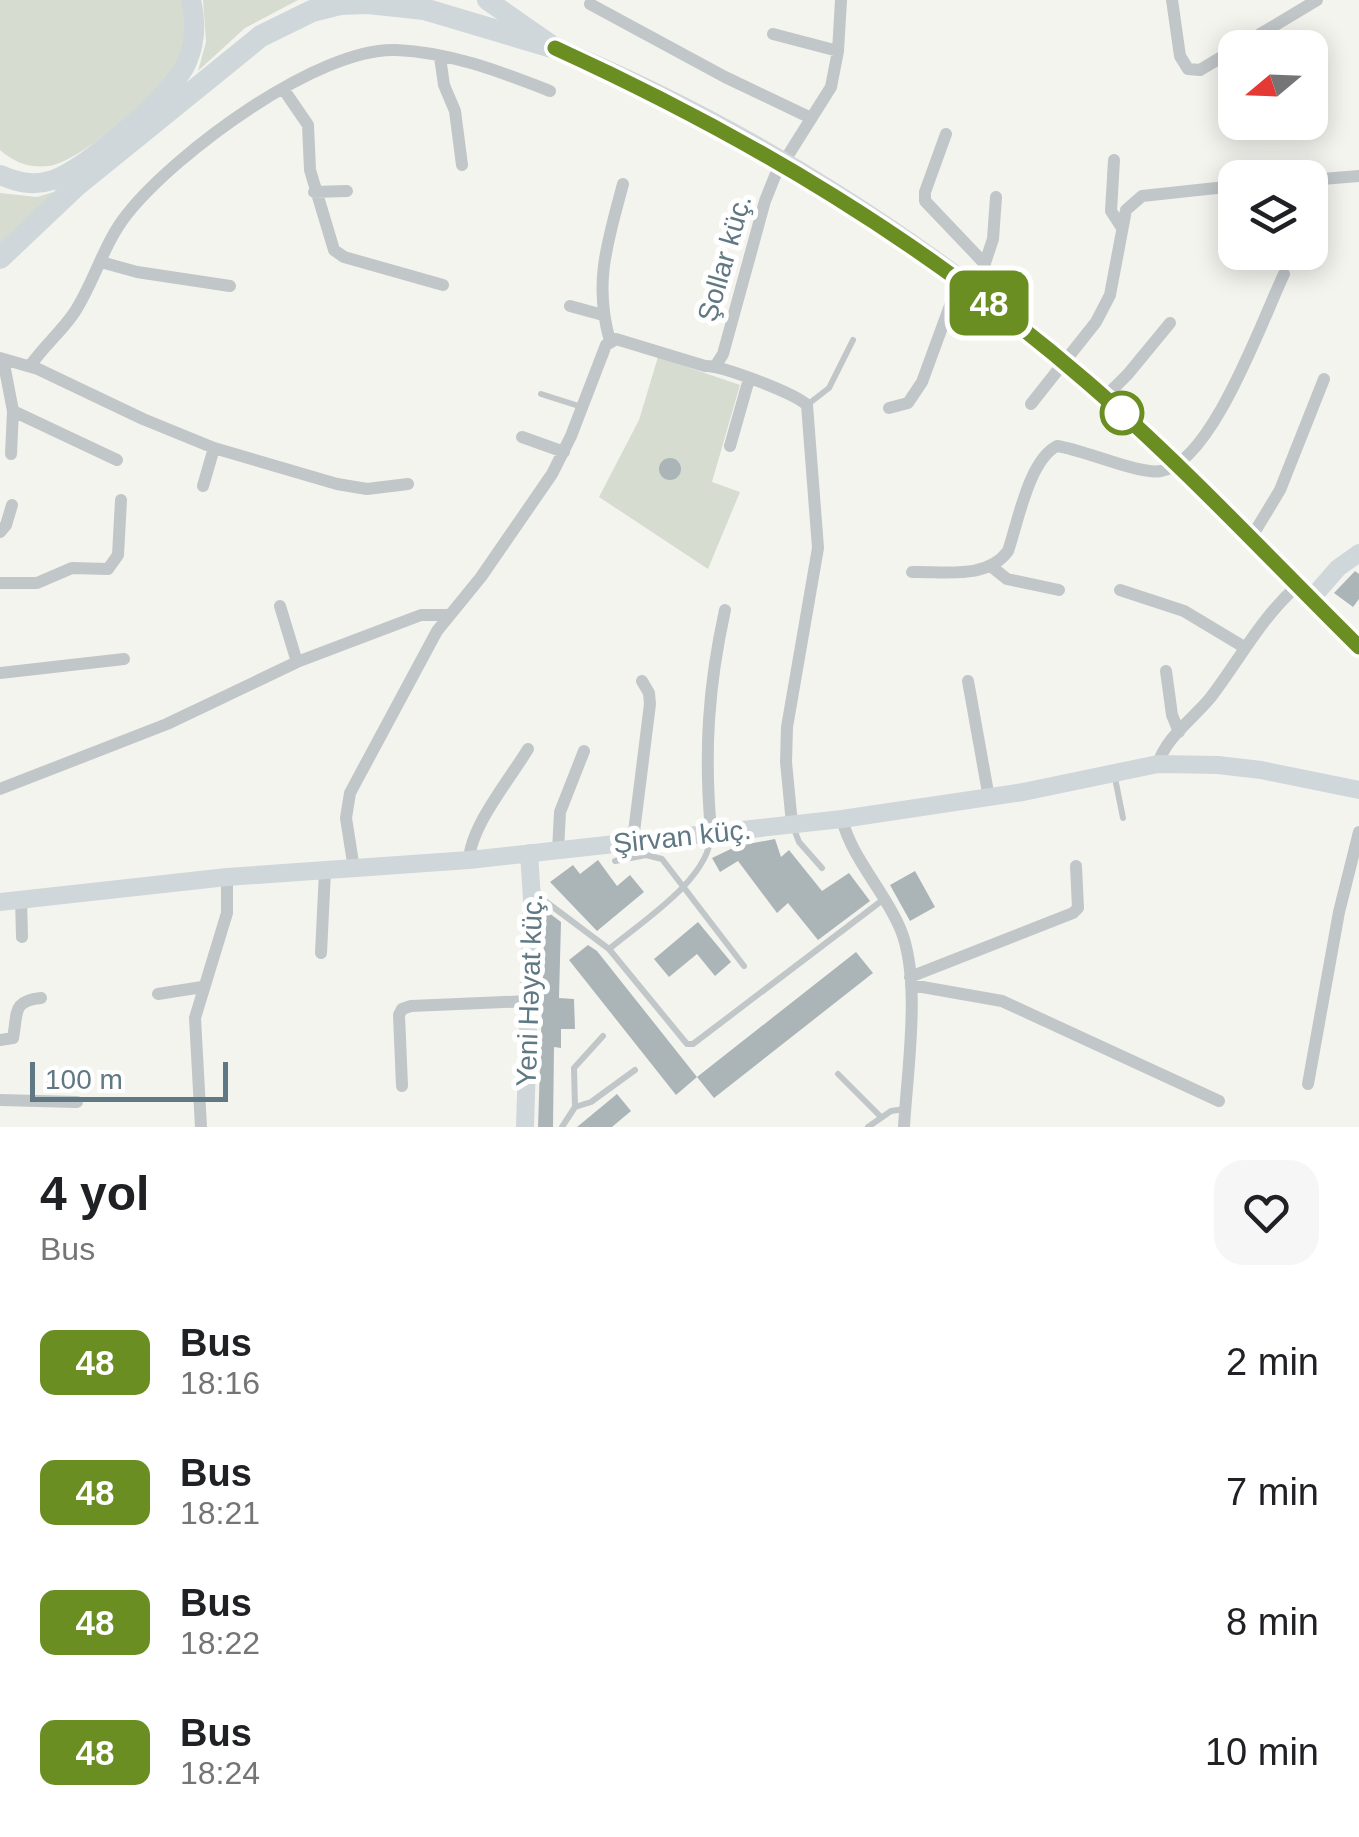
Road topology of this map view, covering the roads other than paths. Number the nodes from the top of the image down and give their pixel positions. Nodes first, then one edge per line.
1 (190, 0) edge
2 (432, 0) edge
3 (487, 0) edge
4 (841, 0) edge
5 (1172, 0) edge
6 (1317, 0) edge
7 (590, 4) dead end
8 (1297, 6) edge
9 (1262, 30) edge
10 (773, 34) dead end
11 (555, 48) junction
12 (838, 51) junction
13 (440, 57) junction
14 (1218, 59) edge
15 (284, 90) junction
16 (550, 91) dead end
17 (811, 118) junction
18 (946, 134) dead end
19 (1114, 160) dead end
20 (462, 165) dead end
21 (0, 176) edge
22 (1359, 176) edge
23 (1328, 179) edge
24 (623, 184) dead end
25 (1218, 188) edge
26 (347, 191) dead end
27 (314, 192) junction
28 (996, 197) dead end
29 (1122, 228) junction
30 (0, 258) edge
31 (101, 262) junction
32 (985, 264) junction
33 (1284, 274) dead end
34 (443, 285) dead end
35 (230, 286) dead end
36 (967, 287) junction
37 (570, 306) dead end
38 (603, 316) junction
39 (1170, 322) dead end
40 (610, 340) junction
41 (853, 340) dead end
42 (2, 359) edge
43 (1065, 363) junction
44 (716, 365) junction
45 (30, 366) junction
46 (748, 379) junction
47 (1324, 379) dead end
48 (541, 394) dead end
49 (1104, 397) junction
50 (1031, 404) dead end
51 (807, 405) junction
52 (583, 408) junction
53 (889, 408) dead end
54 (13, 411) junction
55 (522, 437) dead end
56 (730, 446) dead end
57 (214, 448) junction
58 (564, 452) junction
59 (10, 454) dead end
60 (118, 460) dead end
61 (1176, 464) junction
62 (408, 484) dead end
63 (203, 486) dead end
64 (121, 500) dead end
65 (12, 505) dead end
66 (0, 532) edge
67 (1251, 538) junction
68 (1359, 553) edge
69 (992, 568) junction
70 (912, 572) dead end
71 (0, 583) edge
72 (1059, 590) dead end
73 (1120, 590) dead end
74 (1304, 592) junction
75 (280, 606) dead end
76 (725, 610) dead end
77 (448, 615) junction
78 (1244, 647) junction
79 (1359, 647) edge
80 (124, 659) dead end
81 (297, 662) junction
82 (1166, 671) dead end
83 (0, 672) edge
84 (642, 681) dead end
85 (968, 682) dead end
86 (1179, 732) junction
87 (528, 749) dead end
88 (584, 751) dead end
89 (1158, 764) junction
90 (1114, 772) junction
91 (0, 790) edge
92 (1359, 790) edge
93 (989, 798) junction
94 (1124, 818) dead end
95 (842, 820) junction
96 (792, 824) junction
97 (711, 831) junction
98 (1359, 832) edge
99 (633, 840) junction
100 (558, 850) junction
101 (529, 853) junction
102 (469, 860) junction
103 (615, 860) dead end
104 (1076, 866) dead end
105 (822, 868) dead end
106 (354, 869) junction
107 (325, 872) junction
108 (227, 877) junction
109 (683, 886) junction
110 (532, 898) junction
111 (21, 899) junction
112 (884, 899) junction
113 (0, 902) edge
114 (22, 937) dead end
115 (608, 949) junction
116 (321, 953) dead end
117 (744, 966) dead end
118 (911, 981) junction
119 (202, 987) junction
120 (158, 994) dead end
121 (42, 998) dead end
122 (528, 1002) junction
123 (603, 1036) dead end
124 (0, 1040) edge
125 (635, 1070) dead end
126 (838, 1074) dead end
127 (1308, 1084) dead end
128 (402, 1086) dead end
129 (0, 1100) edge
130 (77, 1102) dead end
131 (1219, 1102) dead end
132 (575, 1107) junction
133 (905, 1109) junction
134 (881, 1117) junction
135 (201, 1127) edge
136 (525, 1127) edge
137 (562, 1127) edge
138 (868, 1127) edge
139 (904, 1127) edge

1 - 21 main road
2 - 11 main road
3 - 11 main road
4 - 12 street, Şollar küç.
5 - 14 street
6 - 8 street
7 - 17 street
8 - 9 street
10 - 12 street
11 - 30 highway
11 - 36 main road
12 - 17 street, Şollar küç.
13 - 15 street
13 - 16 street
13 - 20 street
15 - 27 street
15 - 31 street
17 - 44 street, Şollar küç.
18 - 32 street
19 - 29 street
22 - 23 street
24 - 38 street
25 - 29 street
26 - 27 street
27 - 34 street
28 - 32 street
29 - 43 street
31 - 35 street
31 - 45 street
32 - 36 street
33 - 61 street
36 - 43 main road
36 - 53 street
37 - 38 street
38 - 40 street
39 - 49 street
40 - 44 street
40 - 52 street
41 - 51 lane
42 - 45 street
42 - 54 street
43 - 49 main road
43 - 50 street
44 - 46 street
45 - 57 street
46 - 51 street
46 - 56 street
47 - 67 street
48 - 52 lane
49 - 61 main road
51 - 96 street
52 - 58 street
54 - 59 street
54 - 60 street
55 - 58 street
57 - 62 street
57 - 63 street
58 - 77 street
61 - 67 main road
61 - 69 street
64 - 71 street
65 - 66 street
67 - 74 main road
68 - 74 street
69 - 70 street
69 - 72 street
73 - 78 street
74 - 78 street
74 - 79 main road
75 - 81 street
76 - 97 street
77 - 81 street
77 - 106 street
78 - 86 street
80 - 83 street
81 - 91 street
82 - 86 street
84 - 99 street
85 - 93 street
86 - 89 street
87 - 102 street
88 - 100 street
89 - 90 street, Şirvan küç.
89 - 92 street, Şirvan küç.
90 - 93 street, Şirvan küç.
90 - 94 lane
93 - 95 street, Şirvan küç.
95 - 96 street, Şirvan küç.
95 - 112 street
96 - 97 street, Şirvan küç.
96 - 105 lane
97 - 99 street, Şirvan küç.
97 - 109 lane
98 - 127 street
99 - 100 street, Şirvan küç.
100 - 101 street, Şirvan küç.
101 - 102 street, Şirvan küç.
101 - 110 street, Yeni Həyat küç.
102 - 106 street, Şirvan küç.
103 - 109 lane
104 - 118 street
106 - 107 street, Şirvan küç.
107 - 108 street, Şirvan küç.
107 - 116 street
108 - 111 street, Şirvan küç.
108 - 119 street
109 - 115 lane
109 - 117 lane
110 - 115 lane
110 - 122 street, Yeni Həyat küç.
111 - 113 street, Şirvan küç.
111 - 114 street
112 - 115 lane
112 - 118 street
118 - 131 street
118 - 133 street
119 - 120 street
119 - 135 street
121 - 124 street
122 - 128 street
122 - 136 street, Yeni Həyat küç.
123 - 132 lane
125 - 132 lane
126 - 134 lane
129 - 130 street
132 - 137 lane
133 - 134 lane
133 - 139 street
134 - 138 lane

